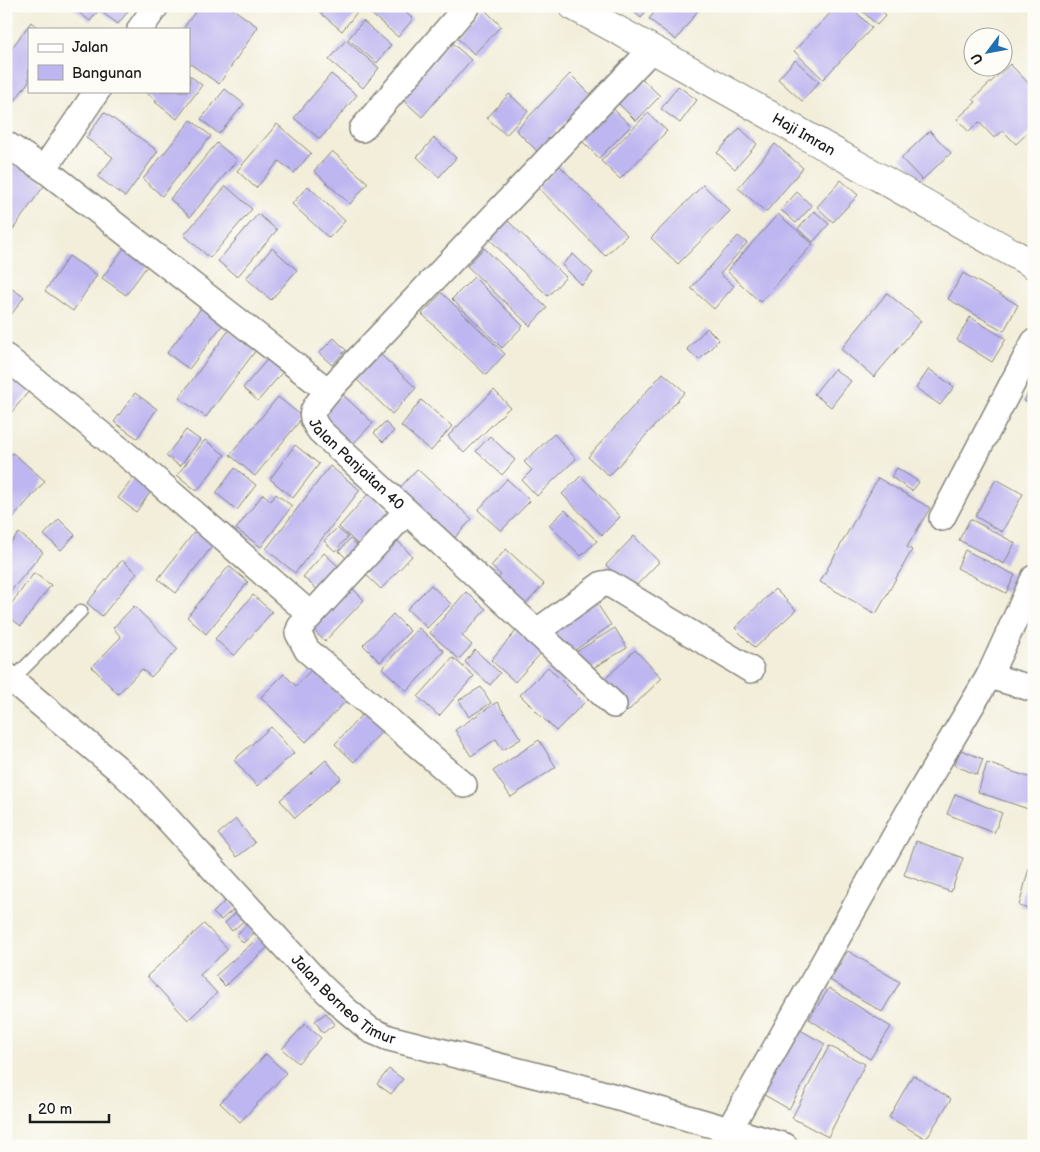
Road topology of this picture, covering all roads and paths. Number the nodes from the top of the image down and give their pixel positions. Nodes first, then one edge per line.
1 (156, 6) edge
2 (467, 6) edge
3 (573, 6) edge
4 (141, 28) edge
5 (652, 49) junction
6 (97, 92) edge
7 (362, 129) dead end
8 (6, 144) edge
9 (44, 169) junction
10 (1033, 264) edge
11 (1034, 342) edge
12 (6, 357) edge
13 (328, 391) junction
14 (406, 512) junction
15 (942, 518) dead end
16 (1034, 578) edge
17 (81, 611) dead end
18 (311, 615) junction
19 (536, 632) junction
20 (751, 670) dead end
21 (989, 676) junction
22 (9, 677) edge
23 (1034, 689) edge
24 (614, 705) dead end
25 (464, 786) dead end
26 (729, 1130) junction
27 (785, 1146) edge

1 - 4 street
2 - 7 street
3 - 5 street, Haji Imran
5 - 10 street, Haji Imran
5 - 13 street
6 - 9 street
8 - 9 street, Jalan Panjaitan 40
9 - 13 street, Jalan Panjaitan 40
11 - 15 street
12 - 18 street
13 - 14 street, Jalan Panjaitan 40
14 - 18 street
14 - 19 street, Jalan Panjaitan 40
16 - 21 street
17 - 22 lane
18 - 25 street
19 - 20 street
19 - 24 street, Jalan Panjaitan 40
21 - 23 street
21 - 26 street
22 - 26 street, Jalan Borneo Timur
26 - 27 street, Jalan Borneo Timur

